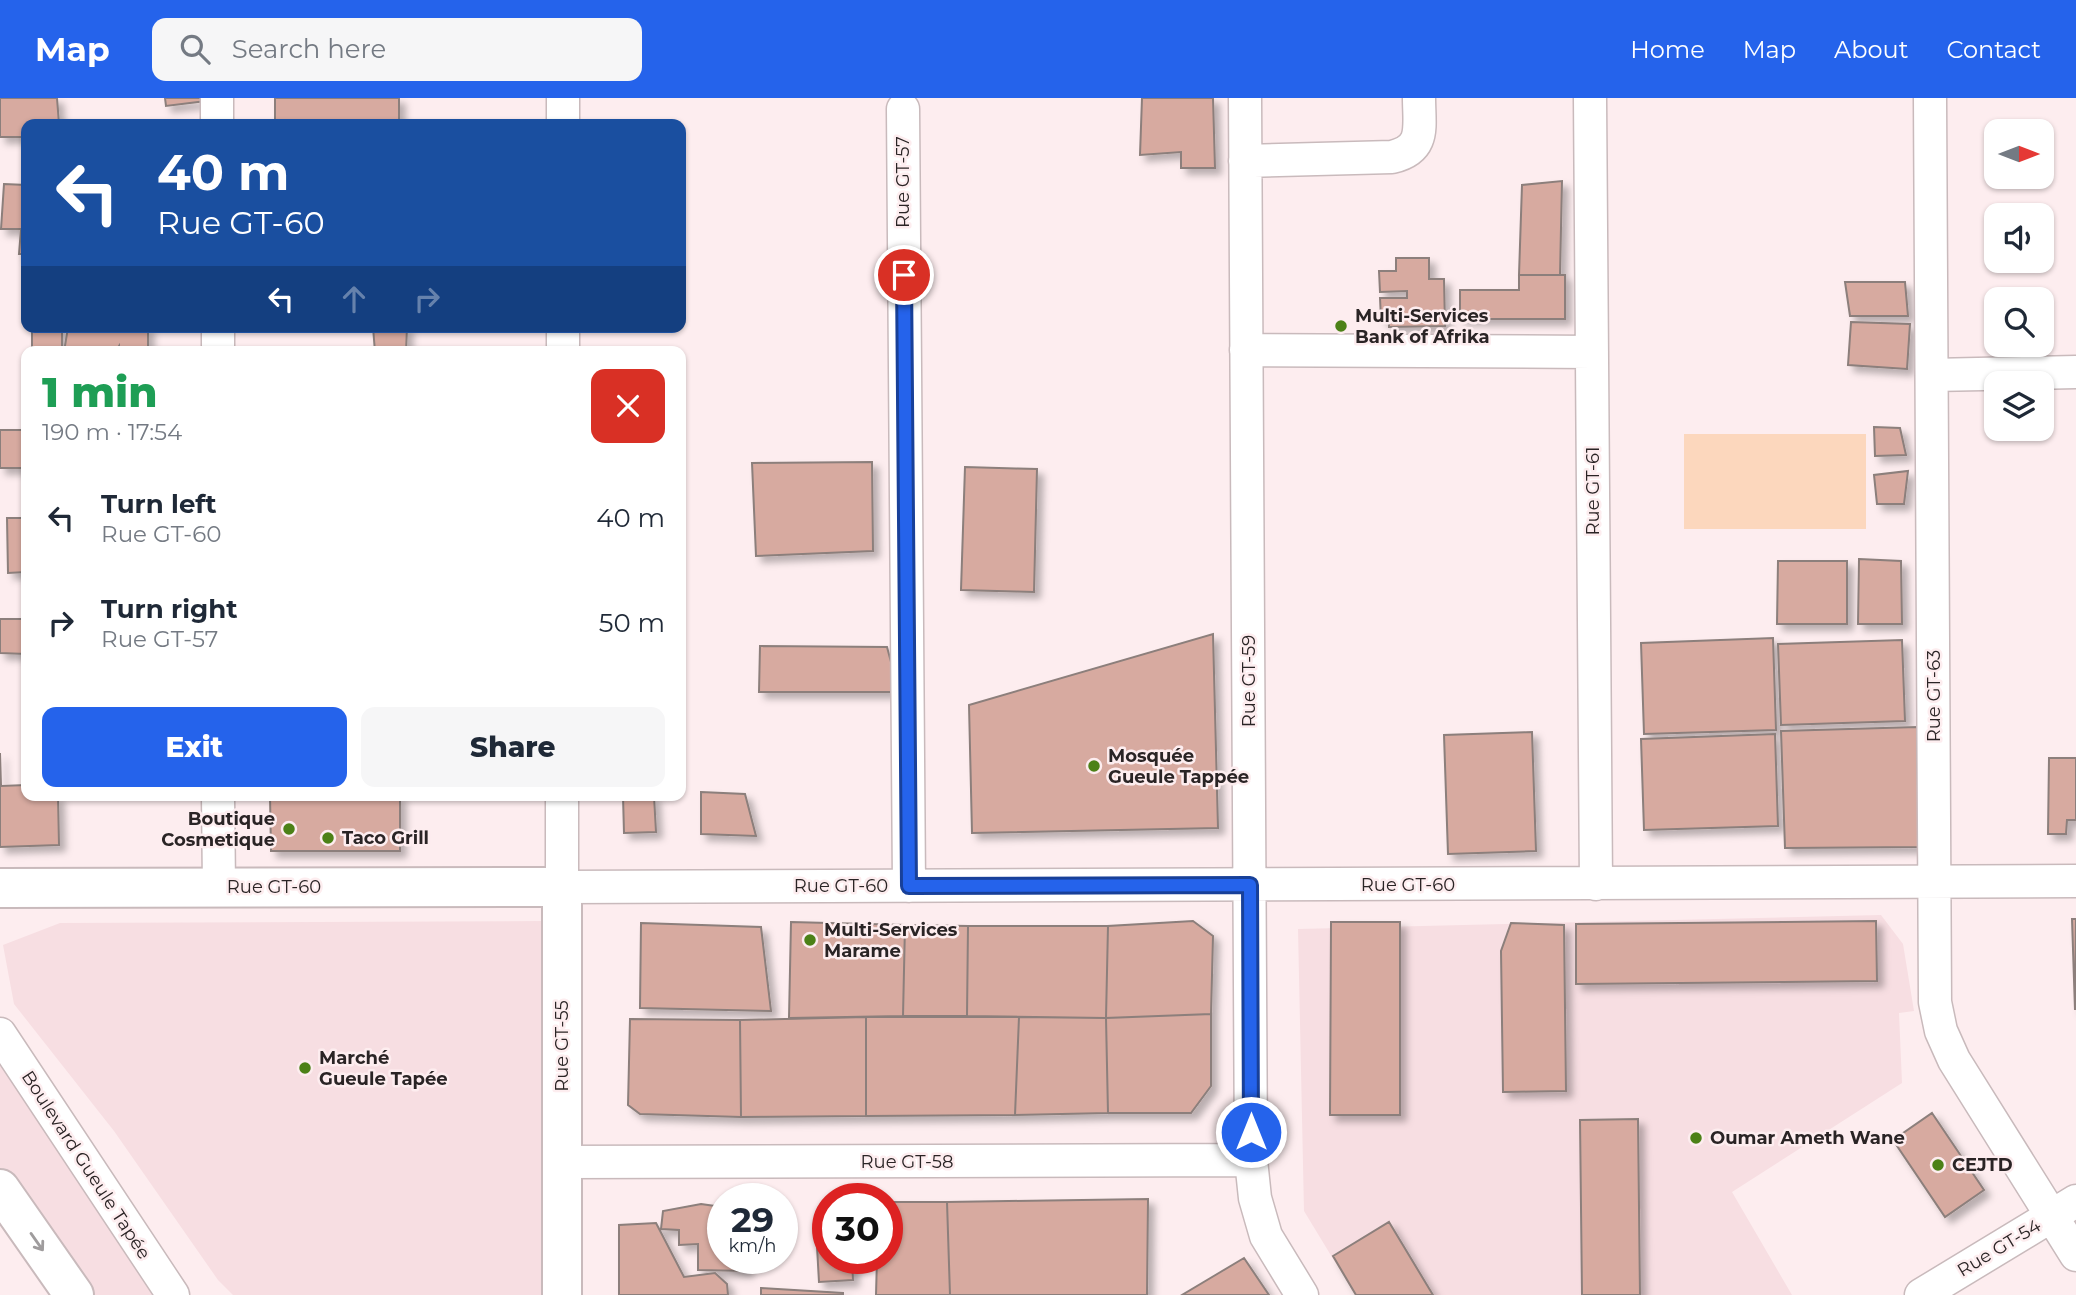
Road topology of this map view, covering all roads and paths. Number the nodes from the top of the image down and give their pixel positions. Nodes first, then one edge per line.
1 (217, 98) edge
2 (563, 98) edge
3 (1245, 98) edge
4 (1419, 98) edge
5 (1590, 98) edge
6 (1930, 98) edge
7 (903, 109) dead end
8 (218, 119) edge
9 (563, 119) edge
10 (1245, 161) junction
11 (1246, 350) junction
12 (1592, 352) junction
13 (2076, 372) edge
14 (1932, 375) junction
15 (218, 801) edge
16 (562, 801) edge
17 (2076, 881) edge
18 (1935, 883) junction
19 (1596, 884) junction
20 (1250, 885) junction
21 (909, 886) junction
22 (219, 887) junction
23 (562, 887) junction
24 (0, 888) edge
25 (0, 1034) edge
26 (1251, 1160) junction
27 (562, 1162) junction
28 (0, 1189) edge
29 (2064, 1208) edge
30 (2076, 1255) edge
31 (74, 1295) edge
32 (173, 1295) edge
33 (562, 1295) edge
34 (1301, 1295) edge
35 (1922, 1295) edge

1 - 8 street
2 - 9 street
3 - 10 street, Rue GT-59
4 - 10 street
5 - 12 street, Rue GT-61
6 - 14 street, Rue GT-63
7 - 21 street, Rue GT-57
10 - 11 street, Rue GT-59
11 - 12 street
11 - 20 street, Rue GT-59
12 - 19 street, Rue GT-61
13 - 14 street
14 - 18 street, Rue GT-63
15 - 22 street
16 - 23 street, Rue GT-55
17 - 18 street, Rue GT-60
18 - 19 street, Rue GT-60
18 - 29 street, Rue GT-63
19 - 20 street, Rue GT-60
20 - 21 street, Rue GT-60
20 - 26 street, Rue GT-59
21 - 23 street, Rue GT-60
22 - 23 street, Rue GT-60
22 - 24 street, Rue GT-60
23 - 27 street, Rue GT-55
25 - 32 street, Boulevard Gueule Tapée
26 - 27 street, Rue GT-58
26 - 34 street, Rue GT-59
27 - 33 street, Rue GT-55
28 -> 31 street
29 - 30 street, Rue GT-63
29 - 35 street, Rue GT-54

